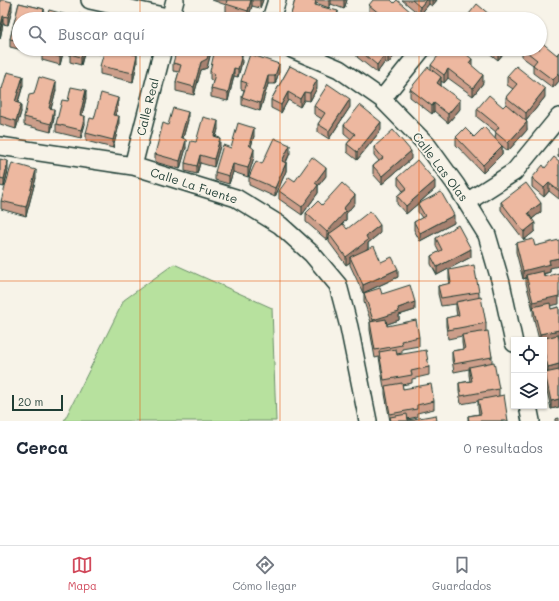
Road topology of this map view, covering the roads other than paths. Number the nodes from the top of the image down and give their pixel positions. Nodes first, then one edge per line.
1 (90, 0) edge
2 (175, 0) edge
3 (277, 0) edge
4 (142, 12) edge
5 (173, 12) edge
6 (273, 12) edge
7 (161, 56) edge
8 (308, 56) edge
9 (416, 56) edge
10 (382, 99) junction
11 (559, 117) edge
12 (0, 146) edge
13 (133, 166) junction
14 (467, 202) junction
15 (513, 337) edge
16 (529, 409) edge
17 (368, 421) edge
18 (531, 421) edge

1 - 4 street
2 - 5 street
3 - 6 street
7 - 13 street, Calle Real
8 - 10 street, Calle Las Olas
9 - 10 street
10 - 14 street, Calle Las Olas
11 - 14 street
12 - 13 street, Calle La Fuente
13 - 17 street, Calle La Fuente
14 - 15 street, Calle Las Olas
16 - 18 street

